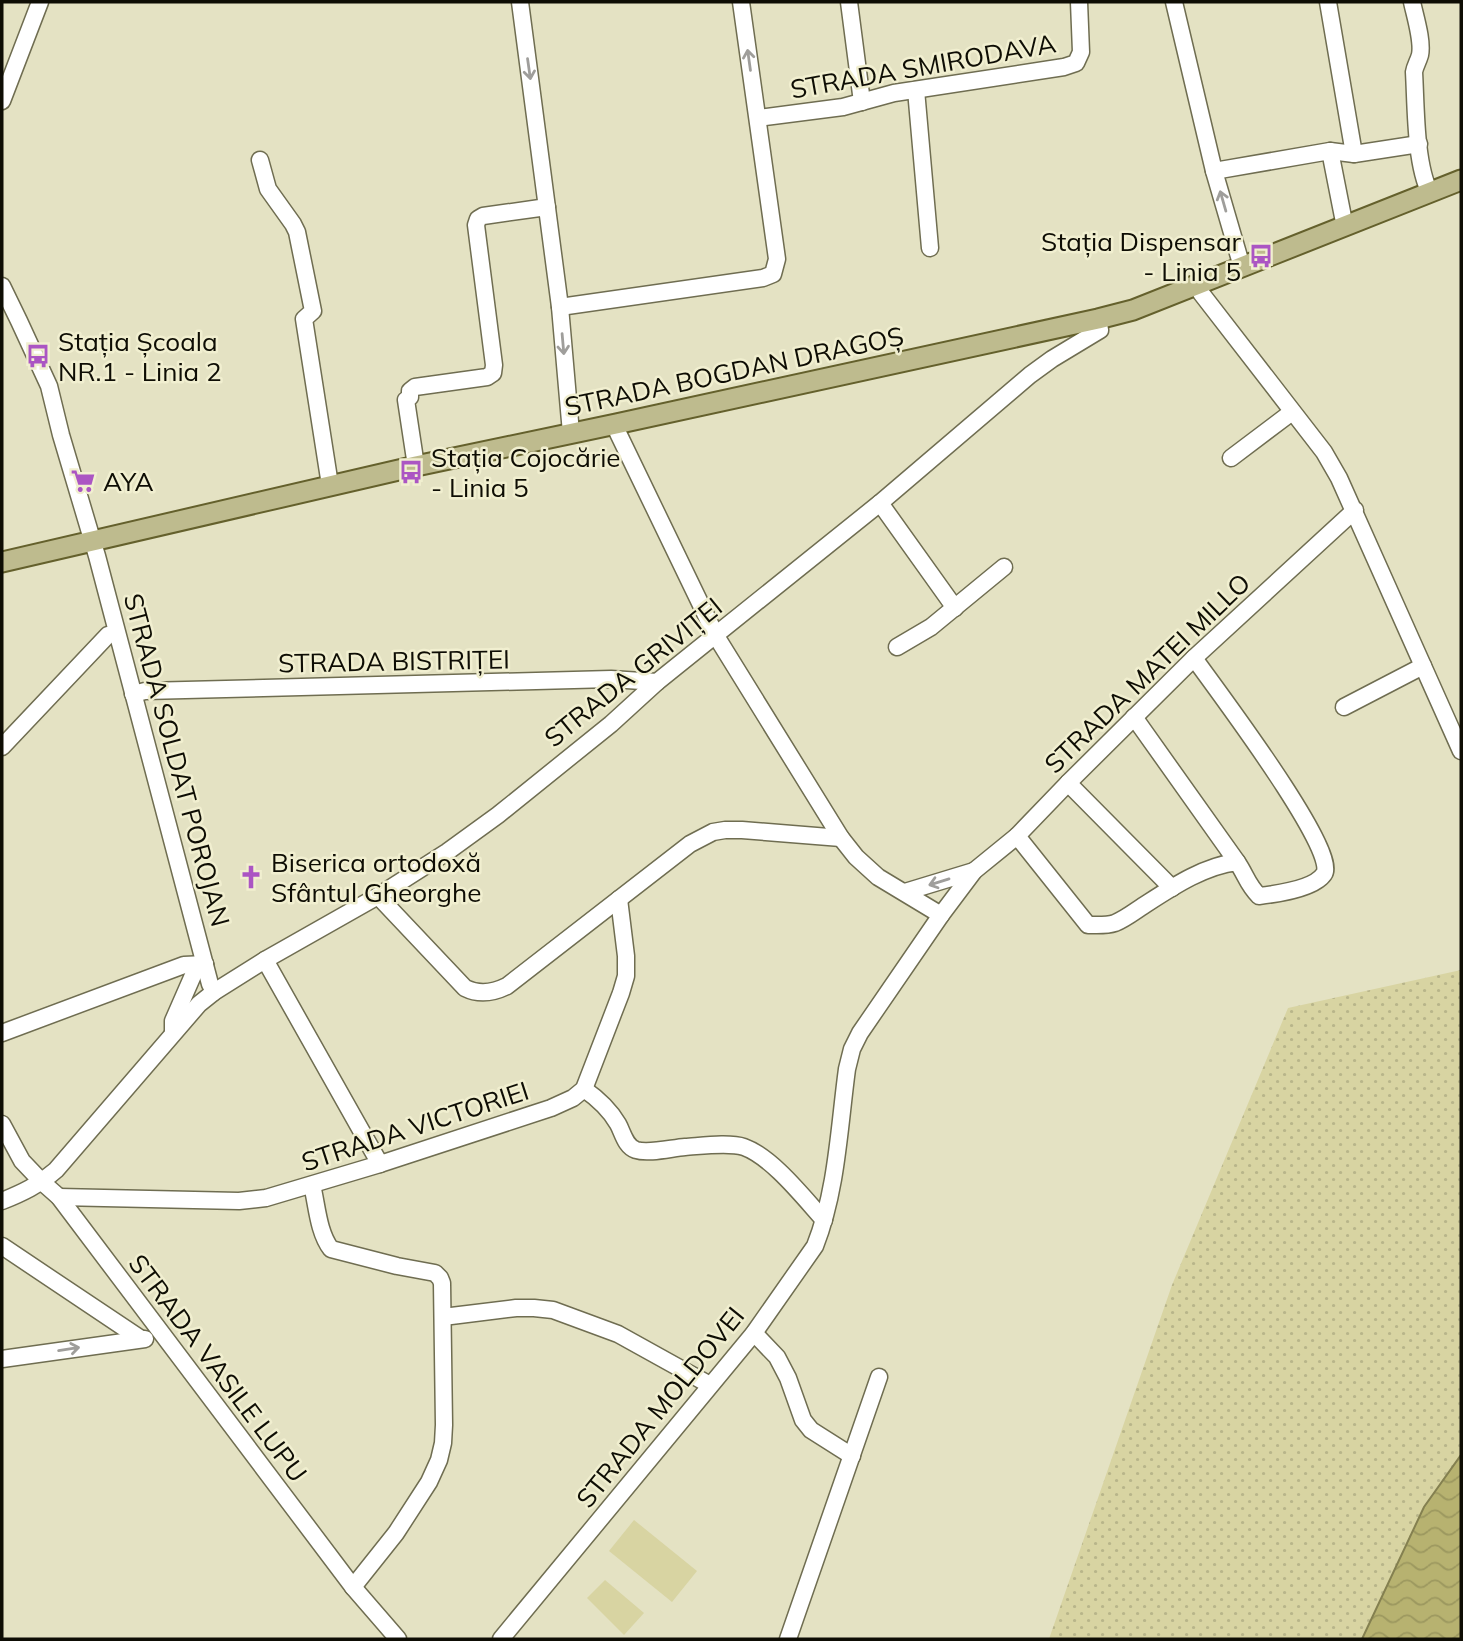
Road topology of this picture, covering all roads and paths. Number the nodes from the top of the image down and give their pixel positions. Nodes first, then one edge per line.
1 (40, 2) edge
2 (520, 2) edge
3 (741, 2) edge
4 (849, 2) edge
5 (1079, 2) edge
6 (1174, 2) edge
7 (1328, 2) edge
8 (1412, 2) edge
9 (916, 90) junction
10 (2, 101) edge
11 (862, 102) junction
12 (758, 118) junction
13 (1419, 144) junction
14 (1330, 151) junction
15 (1354, 154) junction
16 (260, 160) dead end
17 (1214, 171) junction
18 (1461, 180) edge
19 (1430, 193) junction
20 (547, 207) junction
21 (1346, 225) junction
22 (930, 248) dead end
23 (1242, 267) junction
24 (1197, 284) junction
25 (2, 286) edge
26 (560, 307) junction
27 (1098, 319) junction
28 (1292, 412) junction
29 (616, 424) junction
30 (571, 433) junction
31 (1231, 458) dead end
32 (416, 466) junction
33 (330, 485) junction
34 (880, 503) junction
35 (1355, 510) junction
36 (92, 541) junction
37 (2, 562) edge
38 (1004, 567) dead end
39 (955, 608) junction
40 (116, 633) junction
41 (716, 636) junction
42 (898, 647) dead end
43 (1194, 658) junction
44 (1423, 666) junction
45 (657, 682) junction
46 (133, 694) junction
47 (1344, 707) dead end
48 (1134, 717) junction
49 (2, 747) edge
50 (1461, 751) edge
51 (1068, 783) junction
52 (1017, 836) junction
53 (841, 838) junction
54 (1237, 862) junction
55 (974, 871) junction
56 (1172, 888) junction
57 (905, 892) junction
58 (378, 896) junction
59 (619, 899) junction
60 (941, 915) junction
61 (265, 960) junction
62 (205, 964) junction
63 (214, 992) junction
64 (2, 1033) edge
65 (173, 1034) junction
66 (584, 1089) junction
67 (2, 1124) edge
68 (380, 1164) junction
69 (42, 1182) junction
70 (312, 1185) junction
71 (831, 1192) joint
72 (59, 1197) junction
73 (2, 1201) edge
74 (824, 1220) junction
75 (2, 1245) edge
76 (443, 1317) junction
77 (754, 1333) junction
78 (163, 1336) junction
79 (142, 1339) junction
80 (2, 1359) edge
81 (879, 1377) dead end
82 (710, 1385) junction
83 (852, 1456) junction
84 (353, 1587) junction
85 (398, 1639) edge
86 (501, 1639) edge
87 (789, 1639) edge

1 - 10 street
2 -> 20 street
12 -> 3 street, STRADA SMIRODAVA
4 - 11 street
5 - 9 street, STRADA SMIRODAVA
6 - 17 street
7 - 15 street
8 - 13 street
9 - 11 street, STRADA SMIRODAVA
9 - 22 street
11 - 12 street, STRADA SMIRODAVA
12 - 26 street, STRADA SMIRODAVA
13 - 15 street
13 - 19 street
14 - 15 street
14 - 17 street
14 - 21 street
16 - 33 street
23 -> 17 street
18 - 19 main road, STRADA BOGDAN DRAGOȘ
19 - 21 main road, STRADA BOGDAN DRAGOȘ
20 - 26 street
20 - 32 street
21 - 23 main road, STRADA BOGDAN DRAGOȘ
23 - 24 main road, STRADA BOGDAN DRAGOȘ
24 - 27 main road, STRADA BOGDAN DRAGOȘ
24 - 28 street
25 - 36 street, STRADA SOLDAT POROJAN
26 -> 30 street
27 - 29 main road, STRADA BOGDAN DRAGOȘ
27 - 34 street, STRADA GRIVIȚEI
28 - 31 street
28 - 35 street
29 - 30 main road, STRADA BOGDAN DRAGOȘ
29 - 41 street
30 - 32 main road, STRADA BOGDAN DRAGOȘ
32 - 33 main road, STRADA BOGDAN DRAGOȘ
33 - 36 main road, STRADA BOGDAN DRAGOȘ
34 - 39 street
34 - 41 street, STRADA GRIVIȚEI
35 - 43 street, STRADA MATEI MILLO
35 - 44 street
36 - 37 main road, STRADA BOGDAN DRAGOȘ
36 - 40 street, STRADA SOLDAT POROJAN
38 - 39 street
39 - 42 street
40 - 46 street, STRADA SOLDAT POROJAN
40 - 49 street
41 - 45 street, STRADA GRIVIȚEI
41 - 53 street
43 - 48 street, STRADA MATEI MILLO
43 - 54 street
44 - 47 street
44 - 50 street
45 - 46 street, STRADA BISTRIȚEI
45 - 58 street, STRADA GRIVIȚEI
46 - 62 street, STRADA SOLDAT POROJAN
48 - 51 street, STRADA MATEI MILLO
48 - 54 street
51 - 52 street, STRADA MATEI MILLO
51 - 56 street
52 - 55 street, STRADA MATEI MILLO
52 - 56 street
53 - 57 street
53 - 59 street
54 - 56 street
55 -> 57 street, STRADA MATEI MILLO
55 - 60 street, STRADA MATEI MILLO
57 - 60 street
58 - 59 street
58 - 61 street, STRADA GRIVIȚEI
59 - 66 street
60 - 71 street, STRADA MATEI MILLO
61 - 63 street, STRADA GRIVIȚEI
61 - 68 street
62 - 63 street, STRADA SOLDAT POROJAN
62 - 64 street
62 - 65 street, STRADA GRIVIȚEI
63 - 65 street, STRADA GRIVIȚEI
65 - 69 street, STRADA GRIVIȚEI
66 - 68 street, STRADA VICTORIEI
66 - 74 street
67 - 69 street, STRADA VASILE LUPU
68 - 70 street, STRADA VICTORIEI
69 - 72 street, STRADA VASILE LUPU
69 - 73 street, STRADA GRIVIȚEI
70 - 72 street, STRADA VICTORIEI
70 - 76 street
71 - 74 street, STRADA MOLDOVEI
72 - 78 street, STRADA VASILE LUPU
74 - 77 street, STRADA MOLDOVEI
75 - 79 street
76 - 82 street
76 - 84 street
77 - 82 street, STRADA MOLDOVEI
77 - 83 street
78 - 79 street
78 - 84 street, STRADA VASILE LUPU
80 -> 79 street
81 - 83 street
82 - 86 street, STRADA MOLDOVEI
83 - 87 street
84 - 85 street, STRADA VASILE LUPU

